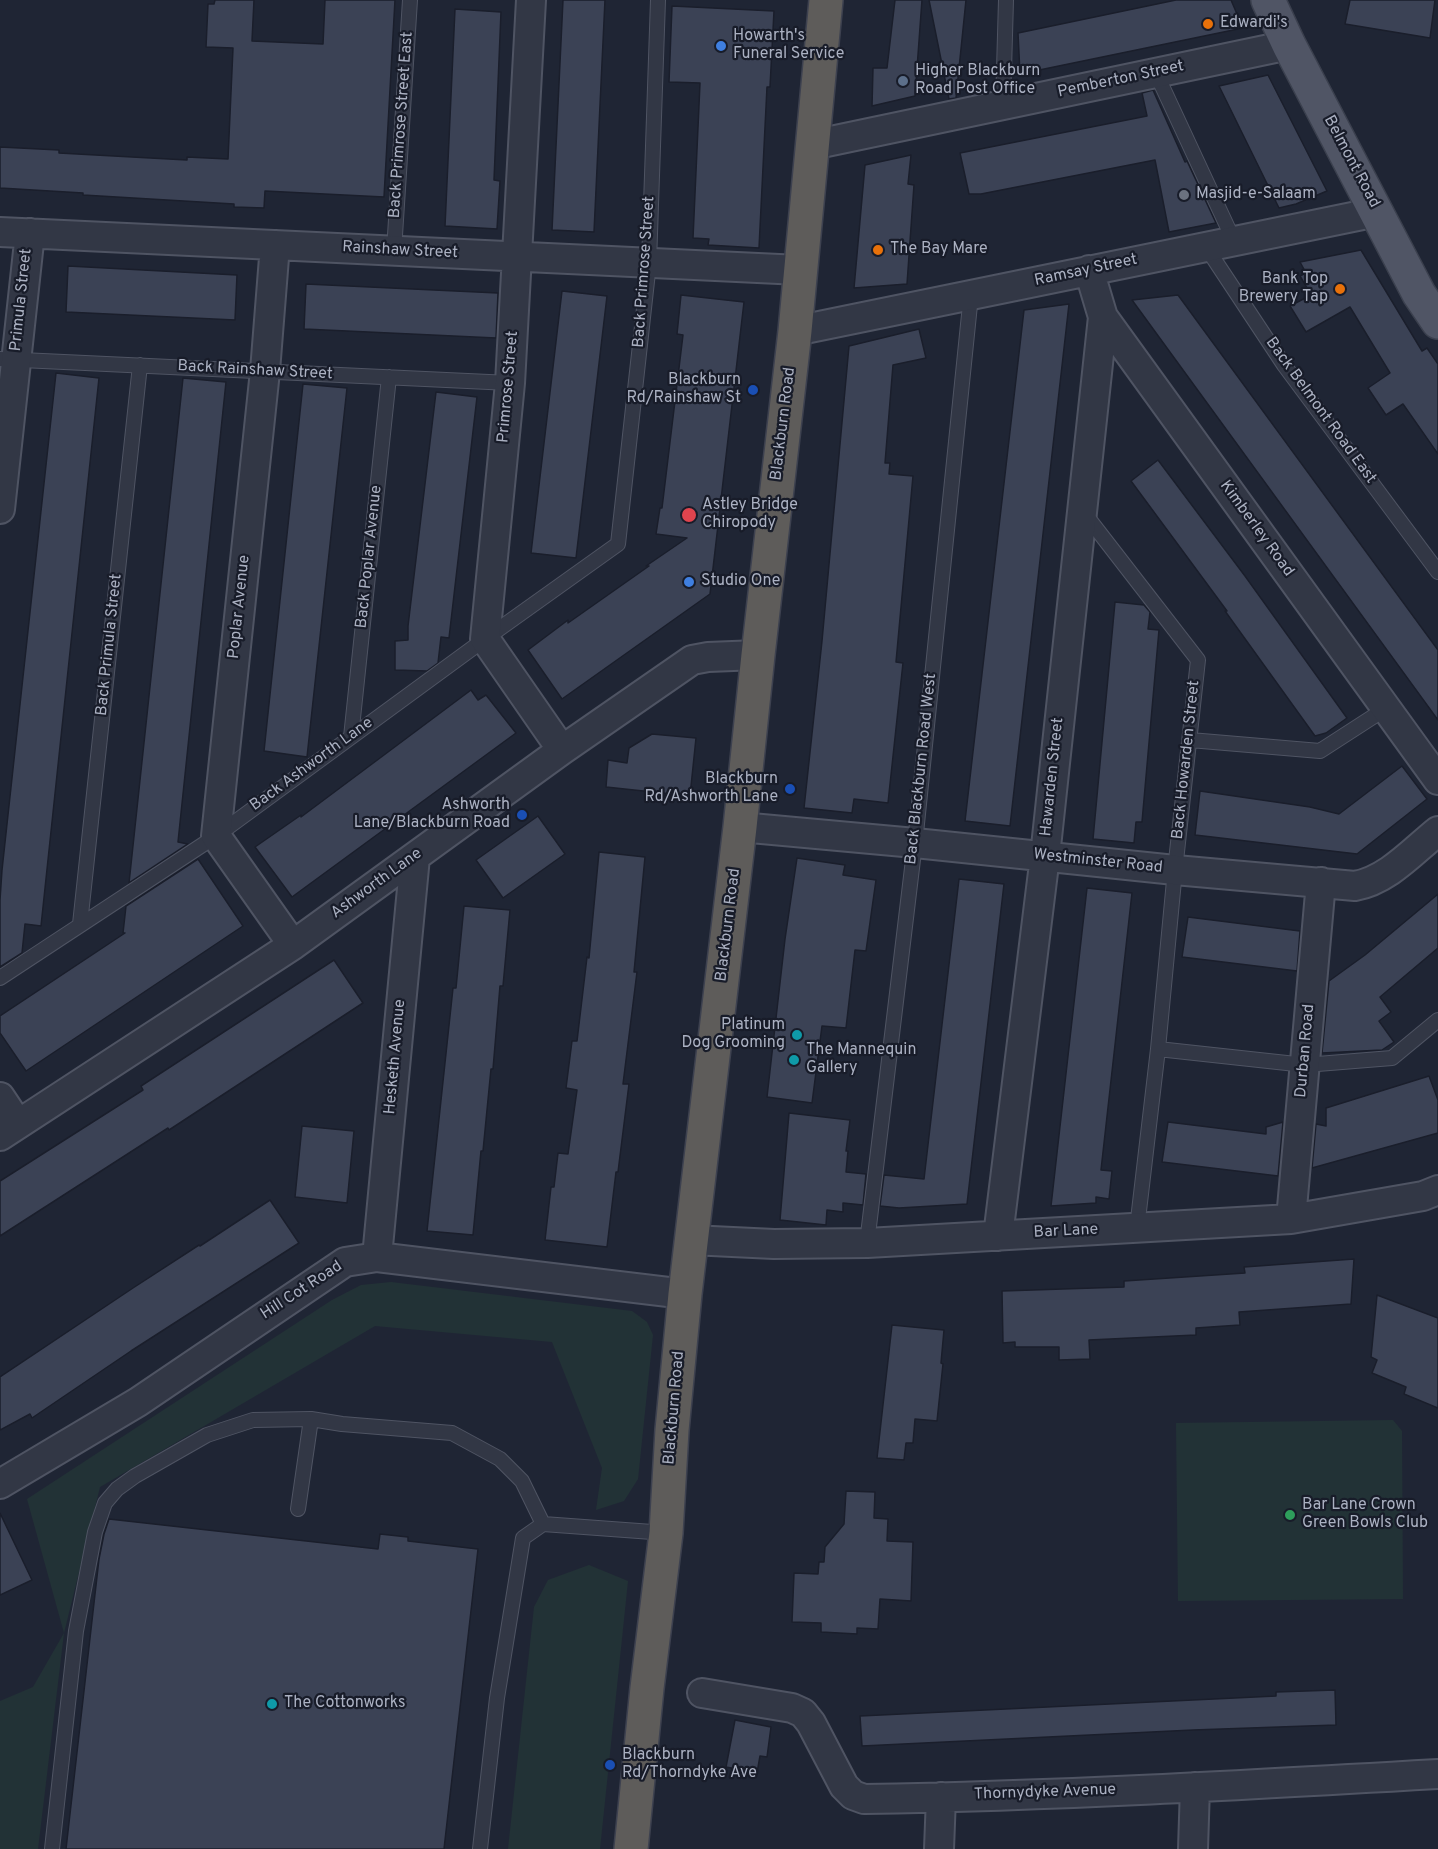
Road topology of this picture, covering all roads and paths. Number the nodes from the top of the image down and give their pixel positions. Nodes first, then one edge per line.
1 (410, 0) edge
2 (531, 0) edge
3 (658, 0) edge
4 (826, 0) edge
5 (1268, 0) edge
6 (1009, 1) edge
7 (1289, 45) junction
8 (1156, 73) junction
9 (1003, 105) junction
10 (812, 145) junction
11 (1377, 212) junction
12 (0, 231) edge
13 (30, 233) junction
14 (1234, 241) junction
15 (275, 245) junction
16 (1206, 247) junction
17 (394, 251) junction
18 (518, 257) junction
19 (648, 263) junction
20 (800, 270) junction
21 (1089, 270) junction
22 (971, 295) junction
23 (1103, 316) junction
24 (1438, 322) edge
25 (795, 331) junction
26 (8, 359) edge
27 (140, 365) junction
28 (265, 372) junction
29 (389, 377) junction
30 (510, 383) junction
31 (0, 510) edge
32 (1082, 510) junction
33 (618, 544) joint
34 (1438, 572) edge
35 (485, 639) junction
36 (758, 655) junction
37 (1385, 709) junction
38 (351, 737) junction
39 (1190, 740) junction
40 (562, 750) junction
41 (1438, 780) edge
42 (740, 827) junction
43 (1438, 831) edge
44 (216, 836) junction
45 (915, 843) junction
46 (1045, 856) junction
47 (415, 857) junction
48 (1175, 870) junction
49 (1321, 882) junction
50 (80, 924) junction
51 (293, 945) junction
52 (0, 978) edge
53 (1438, 1020) edge
54 (1158, 1049) junction
55 (1305, 1065) junction
56 (0, 1097) edge
57 (9, 1130) edge
58 (1438, 1190) edge
59 (1291, 1219) junction
60 (1137, 1228) junction
61 (998, 1236) junction
62 (691, 1240) junction
63 (867, 1243) junction
64 (377, 1257) junction
65 (685, 1294) junction
66 (311, 1419) junction
67 (0, 1484) edge
68 (298, 1509) dead end
69 (543, 1524) junction
70 (666, 1533) junction
71 (702, 1693) dead end
72 (1438, 1774) edge
73 (1195, 1787) junction
74 (941, 1797) junction
75 (52, 1849) edge
76 (480, 1849) edge
77 (631, 1849) edge
78 (939, 1849) edge
79 (1193, 1849) edge

1 - 17 lane, Back Primrose Street East
2 - 18 street, Primrose Street
3 - 19 lane, Back Primrose Street
4 - 10 highway, Blackburn Road
5 - 7 main road, Belmont Road
6 - 9 lane
7 - 8 street, Pemberton Street
7 - 11 main road, Belmont Road
8 - 9 street, Pemberton Street
8 - 14 lane
9 - 10 street, Pemberton Street
10 - 20 highway, Blackburn Road
11 - 14 street, Ramsay Street
11 - 24 main road, Belmont Road
12 - 13 street, Rainshaw Street
13 - 15 street, Rainshaw Street
13 - 26 street, Primula Street
14 - 16 street, Ramsay Street
15 - 17 street, Rainshaw Street
15 - 28 street, Poplar Avenue
16 - 21 street, Ramsay Street
16 - 34 lane, Back Belmont Road East
17 - 18 street, Rainshaw Street
18 - 19 street, Rainshaw Street
18 - 30 street, Primrose Street
19 - 20 street, Rainshaw Street
19 - 33 lane, Back Primrose Street
20 - 25 highway, Blackburn Road
21 - 22 street, Ramsay Street
21 - 23 street, Kimberley Road
22 - 25 street, Ramsay Street
22 - 45 lane, Back Blackburn Road West
23 - 32 street, Hawarden Street
23 - 37 street, Kimberley Road
25 - 36 highway, Blackburn Road
26 - 27 lane, Back Rainshaw Street
26 - 31 street, Primula Street
27 - 28 lane, Back Rainshaw Street
27 - 50 lane, Back Primula Street
28 - 29 lane, Back Rainshaw Street
28 - 44 street, Poplar Avenue
29 - 30 lane, Back Rainshaw Street
29 - 38 lane, Back Poplar Avenue
30 - 35 street, Primrose Street
32 - 39 lane, Back Howarden Street
32 - 46 street, Hawarden Street
33 - 35 lane, Back Ashworth Lane
35 - 38 lane, Back Ashworth Lane
35 - 40 street
36 - 40 street, Ashworth Lane
36 - 42 highway, Blackburn Road
37 - 39 lane
37 - 41 street, Kimberley Road
38 - 44 lane, Back Ashworth Lane
39 - 48 lane, Back Howarden Street
40 - 47 street, Ashworth Lane
42 - 45 street, Westminster Road
42 - 62 highway, Blackburn Road
43 - 49 street, Westminster Road
44 - 50 lane, Back Ashworth Lane
44 - 51 street
45 - 46 street, Westminster Road
45 - 63 lane, Back Blackburn Road West
46 - 48 street, Westminster Road
46 - 61 street, Hawarden Street
47 - 51 street, Ashworth Lane
47 - 64 street, Hesketh Avenue
48 - 49 street, Westminster Road
48 - 54 lane, Back Howarden Street
49 - 55 street, Durban Road
50 - 52 lane, Back Ashworth Lane
51 - 57 street, Ashworth Lane
53 - 55 lane
54 - 55 lane
54 - 60 lane, Back Howarden Street
55 - 59 street, Durban Road
56 - 57 street
58 - 59 street, Bar Lane
59 - 60 street, Bar Lane
60 - 61 street, Bar Lane
61 - 63 street, Bar Lane
62 - 63 street, Bar Lane
62 - 65 highway, Blackburn Road
64 - 65 street, Hill Cot Road
64 - 67 street, Hill Cot Road
65 - 70 highway, Blackburn Road
66 - 68 lane
66 - 69 lane
66 - 75 lane
69 - 70 lane
69 - 76 lane
70 - 77 highway, Blackburn Road
71 - 74 street, Thornydyke Avenue
72 - 73 street, Thornydyke Avenue
73 - 74 street, Thornydyke Avenue
73 - 79 street
74 - 78 street

